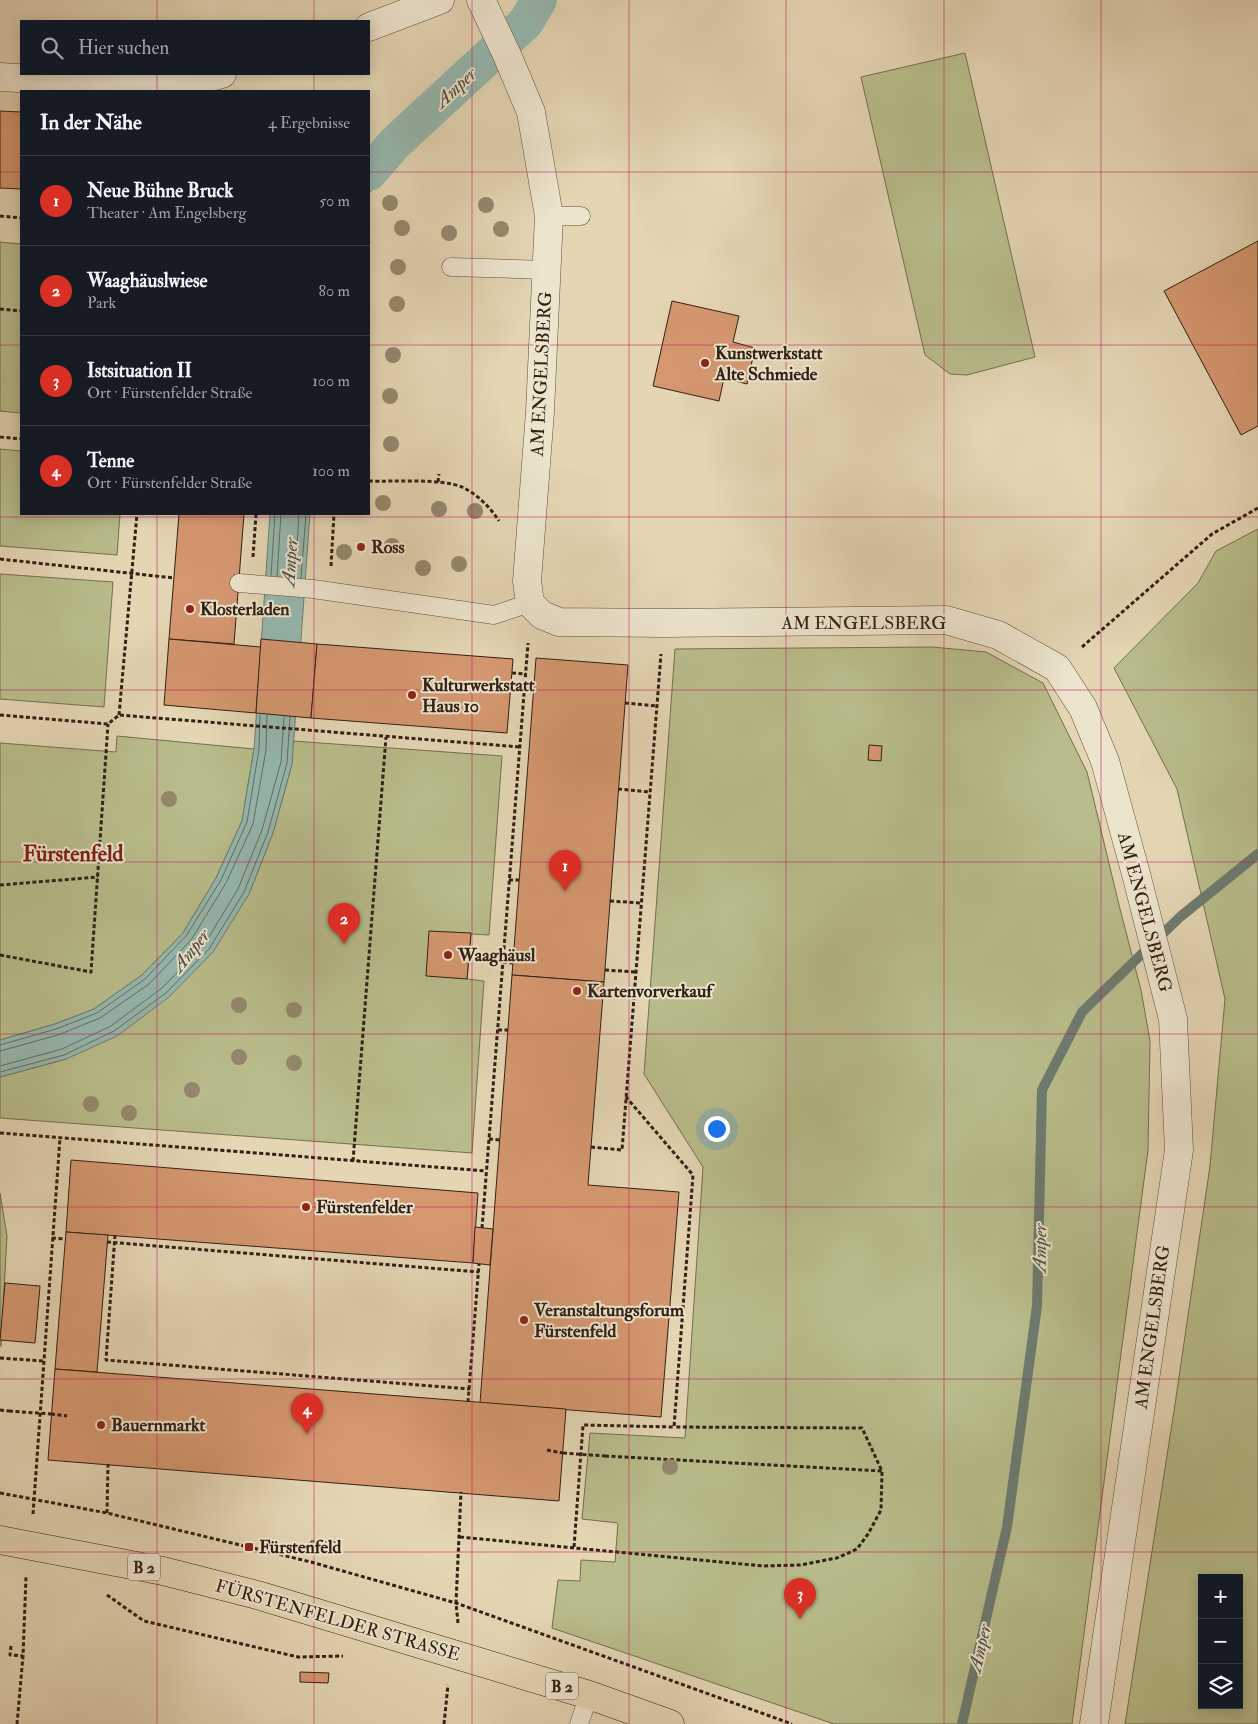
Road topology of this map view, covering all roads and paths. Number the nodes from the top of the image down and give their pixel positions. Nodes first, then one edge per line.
1 (440, 0) edge
2 (486, 9) edge
3 (370, 27) edge
4 (219, 75) edge
5 (0, 77) edge
6 (0, 216) edge
7 (549, 216) junction
8 (581, 216) dead end
9 (20, 218) edge
10 (451, 267) dead end
11 (547, 270) junction
12 (0, 308) edge
13 (20, 311) edge
14 (0, 437) edge
15 (20, 439) edge
16 (438, 474) dead end
17 (370, 481) edge
18 (438, 482) junction
19 (1258, 508) edge
20 (138, 515) edge
21 (256, 515) edge
22 (334, 515) edge
23 (502, 525) dead end
24 (0, 559) edge
25 (133, 573) junction
26 (174, 578) dead end
27 (250, 584) joint
28 (322, 591) junction
29 (530, 603) junction
30 (664, 623) junction
31 (527, 656) dead end
32 (1056, 668) junction
33 (512, 673) dead end
34 (526, 674) junction
35 (625, 703) dead end
36 (657, 706) junction
37 (0, 715) edge
38 (119, 715) junction
39 (108, 724) junction
40 (386, 737) junction
41 (520, 747) junction
42 (618, 789) dead end
43 (650, 792) junction
44 (98, 877) junction
45 (509, 880) junction
46 (520, 880) dead end
47 (0, 885) edge
48 (610, 901) dead end
49 (642, 903) junction
50 (0, 955) edge
51 (503, 962) junction
52 (513, 963) dead end
53 (605, 970) dead end
54 (636, 972) junction
55 (498, 1030) junction
56 (508, 1030) dead end
57 (626, 1097) junction
58 (0, 1133) edge
59 (60, 1138) junction
60 (489, 1139) junction
61 (500, 1140) dead end
62 (591, 1147) dead end
63 (353, 1161) junction
64 (486, 1171) junction
65 (482, 1228) dead end
66 (115, 1235) dead end
67 (52, 1238) junction
68 (65, 1239) dead end
69 (107, 1242) dead end
70 (115, 1243) junction
71 (480, 1264) dead end
72 (479, 1272) junction
73 (0, 1358) edge
74 (44, 1361) junction
75 (470, 1389) junction
76 (468, 1402) dead end
77 (0, 1410) edge
78 (67, 1416) dead end
79 (674, 1427) junction
80 (547, 1450) dead end
81 (108, 1464) dead end
82 (882, 1471) junction
83 (461, 1492) dead end
84 (0, 1493) edge
85 (34, 1498) junction
86 (107, 1513) junction
87 (460, 1537) junction
88 (0, 1540) edge
89 (29, 1545) junction
90 (574, 1547) junction
91 (26, 1580) junction
92 (35, 1581) dead end
93 (99, 1594) dead end
94 (456, 1603) junction
95 (458, 1624) dead end
96 (11, 1646) dead end
97 (23, 1656) junction
98 (347, 1656) dead end
99 (448, 1682) dead end
100 (589, 1695) junction
101 (18, 1724) edge
102 (444, 1724) edge
103 (579, 1724) edge
104 (670, 1724) edge
105 (792, 1724) edge
106 (1094, 1724) edge

1 - 3 street
2 - 7 street, AM ENGELSBERG
4 - 5 street
6 - 9 path
7 - 8 lane
7 - 11 street, AM ENGELSBERG
10 - 11 lane
11 - 29 street, AM ENGELSBERG
12 - 13 path
14 - 15 path
16 - 18 path
17 - 18 path
18 - 23 path
19 - 32 path
20 - 25 path
21 - 27 path
22 - 28 path
24 - 25 path
25 - 26 path
25 - 38 path
27 - 28 lane
28 - 29 lane
29 - 30 street, AM ENGELSBERG
30 - 32 street, AM ENGELSBERG
30 - 36 path
31 - 34 path
32 - 106 street, AM ENGELSBERG
33 - 34 path
34 - 41 path
35 - 36 path
36 - 43 path
37 - 39 path
38 - 39 path
38 - 40 path
39 - 44 path
40 - 41 path
40 - 63 path
41 - 45 path
42 - 43 path
43 - 49 path
44 - 47 path
44 - 50 path
45 - 46 path
45 - 51 path
48 - 49 path
49 - 54 path
51 - 52 path
51 - 55 path
53 - 54 path
54 - 57 path
55 - 56 path
55 - 60 path
57 - 62 path
57 - 79 path
58 - 59 path
59 - 63 path
59 - 67 path
60 - 61 path
60 - 64 path
63 - 64 path
64 - 65 path
66 - 70 path
67 - 68 path
67 - 74 path
69 - 70 path
70 - 72 path
70 - 75 path
71 - 72 path
72 - 75 path
73 - 74 path
74 - 85 path
75 - 76 path
77 - 78 path, bridge
79 - 82 path
79 - 90 path
80 - 82 path, bridge
81 - 86 path
82 - 90 path
83 - 87 path
84 - 85 path
85 - 86 path
85 - 89 path
86 - 94 path
87 - 90 path
87 - 94 path
88 - 89 main road, FÜRSTENFELDER STRASSE / B 2
89 - 91 path
89 - 100 main road, FÜRSTENFELDER STRASSE / B 2
91 - 92 path
91 - 97 path
93 - 98 path
94 - 95 path
94 - 105 path
96 - 97 path
97 - 101 path
99 - 102 path
100 - 103 lane
100 - 104 main road, FÜRSTENFELDER STRASSE / B 2

